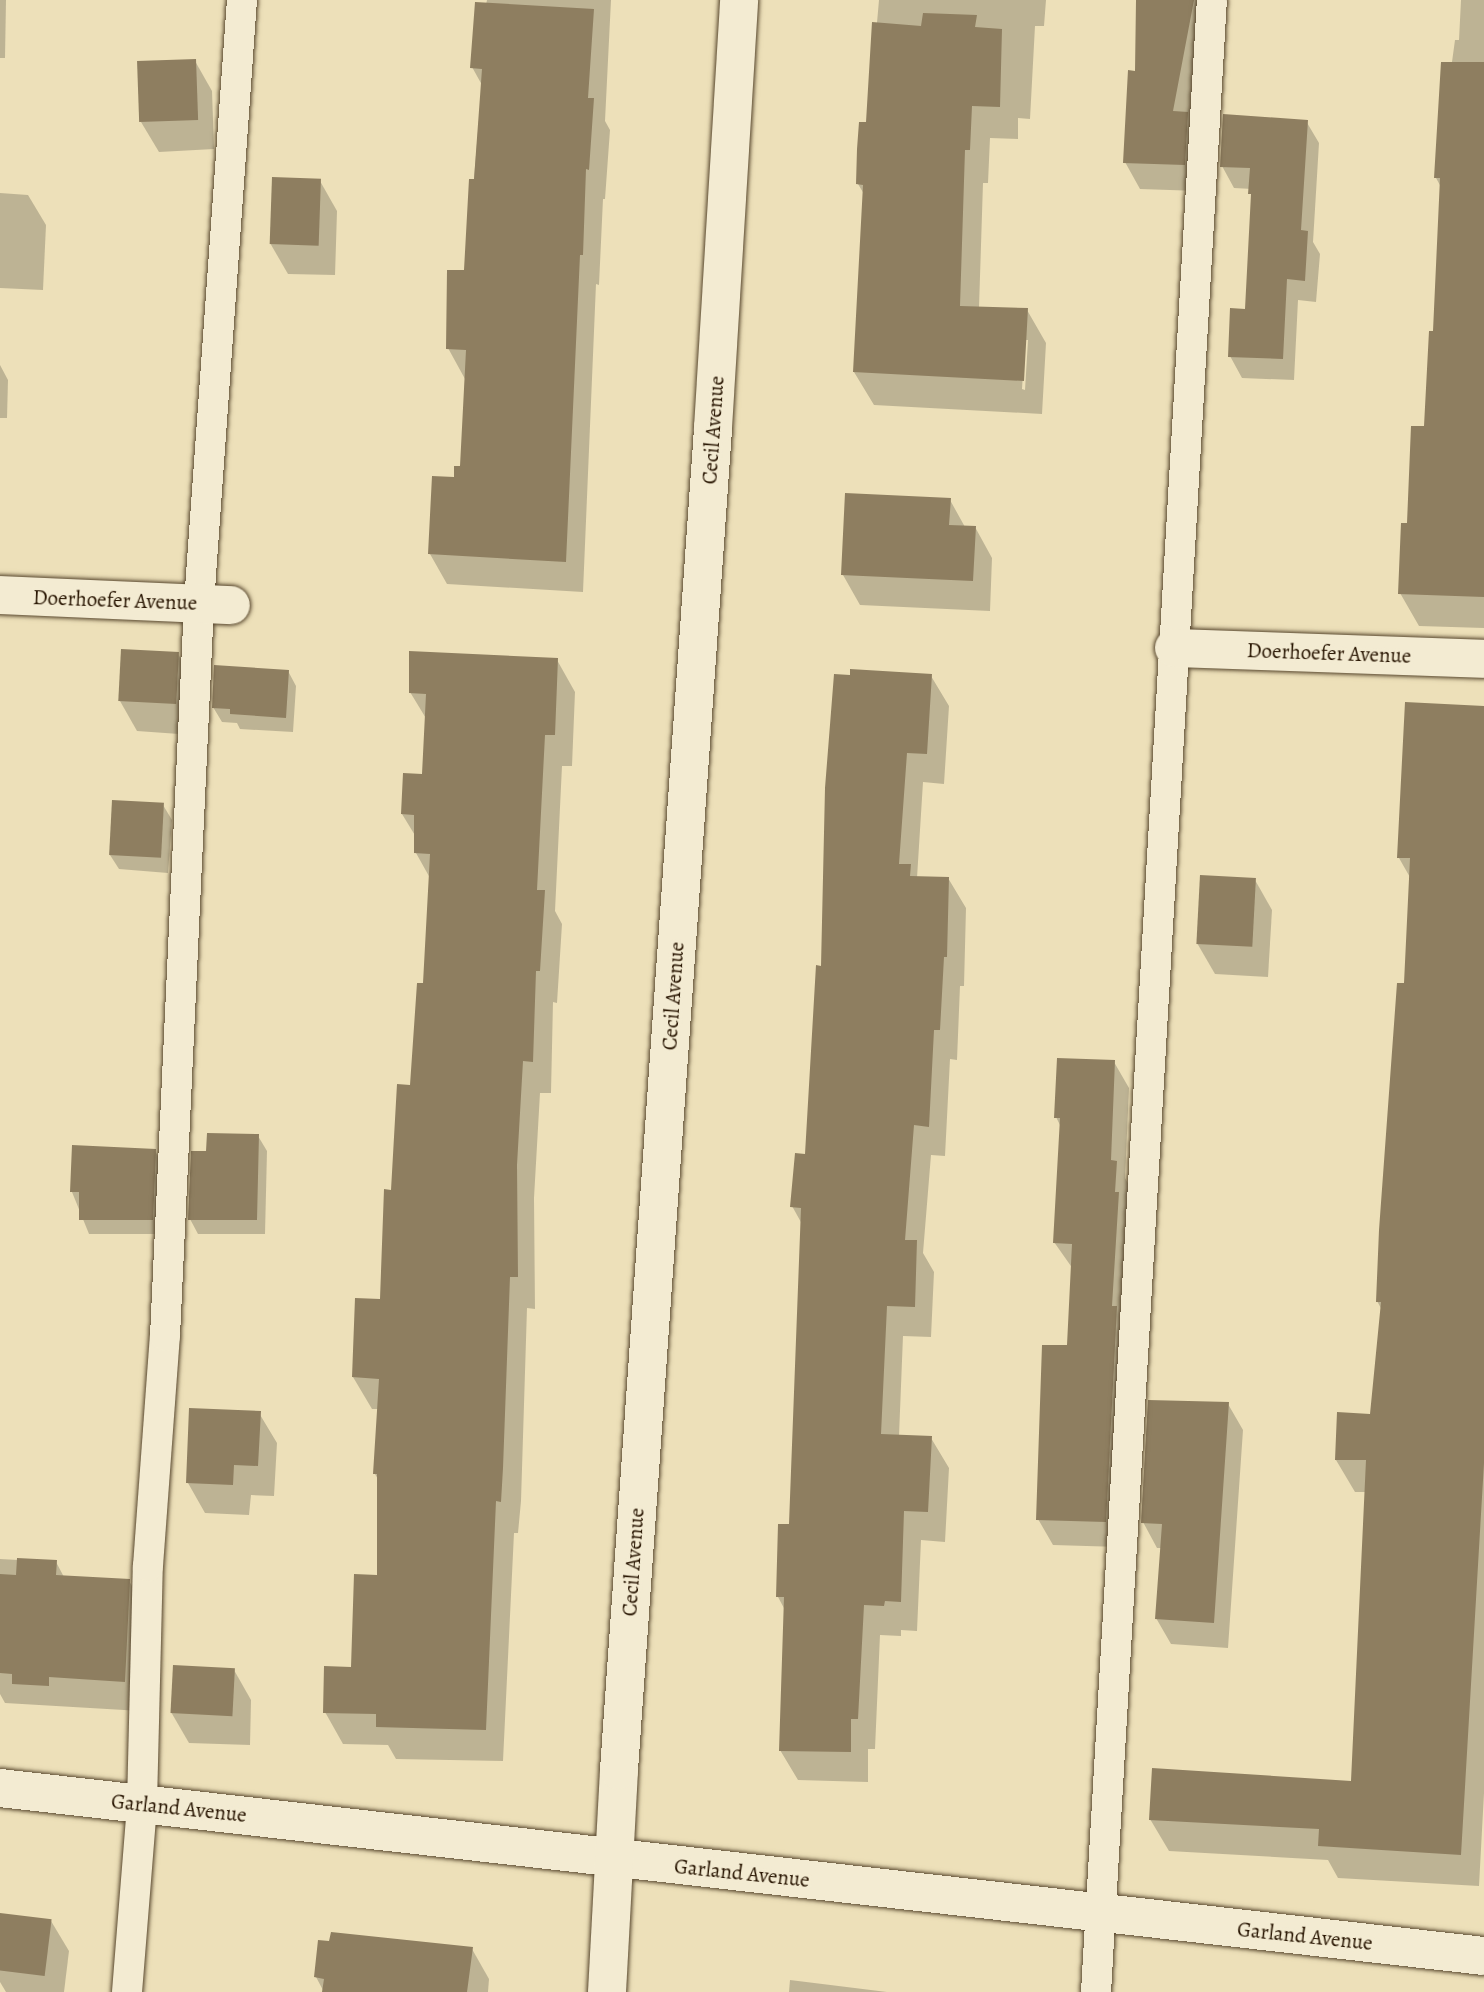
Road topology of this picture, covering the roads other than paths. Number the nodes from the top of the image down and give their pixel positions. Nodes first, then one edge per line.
1 (242, 0) edge
2 (739, 0) edge
3 (1212, 0) edge
4 (0, 595) edge
5 (215, 604) junction
6 (1174, 648) junction
7 (1484, 659) edge
8 (0, 1788) edge
9 (142, 1804) junction
10 (615, 1859) junction
11 (1101, 1913) junction
12 (1484, 1956) edge
13 (127, 1992) edge
14 (607, 1992) edge
15 (1096, 1992) edge

1 - 5 lane
2 - 10 street, Cecil Avenue
3 - 6 lane
4 - 5 street, Doerhoefer Avenue
5 - 9 lane
6 - 7 street, Doerhoefer Avenue
6 - 11 lane
8 - 9 street, Garland Avenue
9 - 10 street, Garland Avenue
9 - 13 lane
10 - 11 street, Garland Avenue
10 - 14 street, Cecil Avenue
11 - 12 street, Garland Avenue
11 - 15 lane

